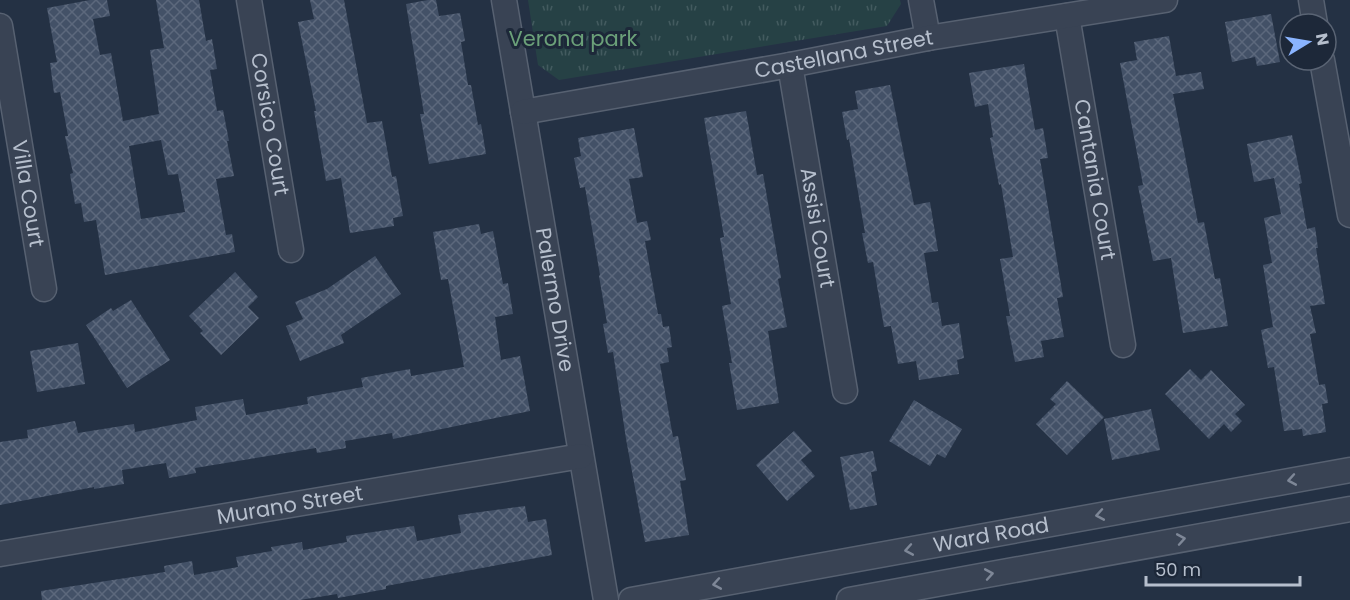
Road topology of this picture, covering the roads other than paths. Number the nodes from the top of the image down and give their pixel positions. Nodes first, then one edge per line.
1 (249, 0) edge
2 (504, 0) edge
3 (921, 0) edge
4 (1165, 0) edge
5 (1067, 16) junction
6 (0, 26) edge
7 (928, 38) junction
8 (790, 65) junction
9 (1324, 72) edge
10 (523, 112) junction
11 (1350, 215) edge
12 (291, 250) dead end
13 (44, 289) dead end
14 (1123, 345) dead end
15 (845, 391) dead end
16 (581, 456) junction
17 (1350, 470) edge
18 (1350, 509) edge
19 (0, 554) edge
20 (606, 600) edge
21 (631, 600) edge
22 (849, 600) edge

1 - 12 street, Corsico Court
2 - 10 street, Palermo Drive
3 - 7 street
4 - 5 street, Castellana Street
5 - 7 street, Castellana Street
5 - 14 street, Cantania Court
6 - 13 street, Villa Court
7 - 8 street, Castellana Street
8 - 10 street, Castellana Street
8 - 15 street, Assisi Court
9 - 11 street
10 - 16 street, Palermo Drive
16 - 19 street, Murano Street
16 - 20 street, Palermo Drive
17 -> 21 street, Ward Road
22 -> 18 street, Ward Road

